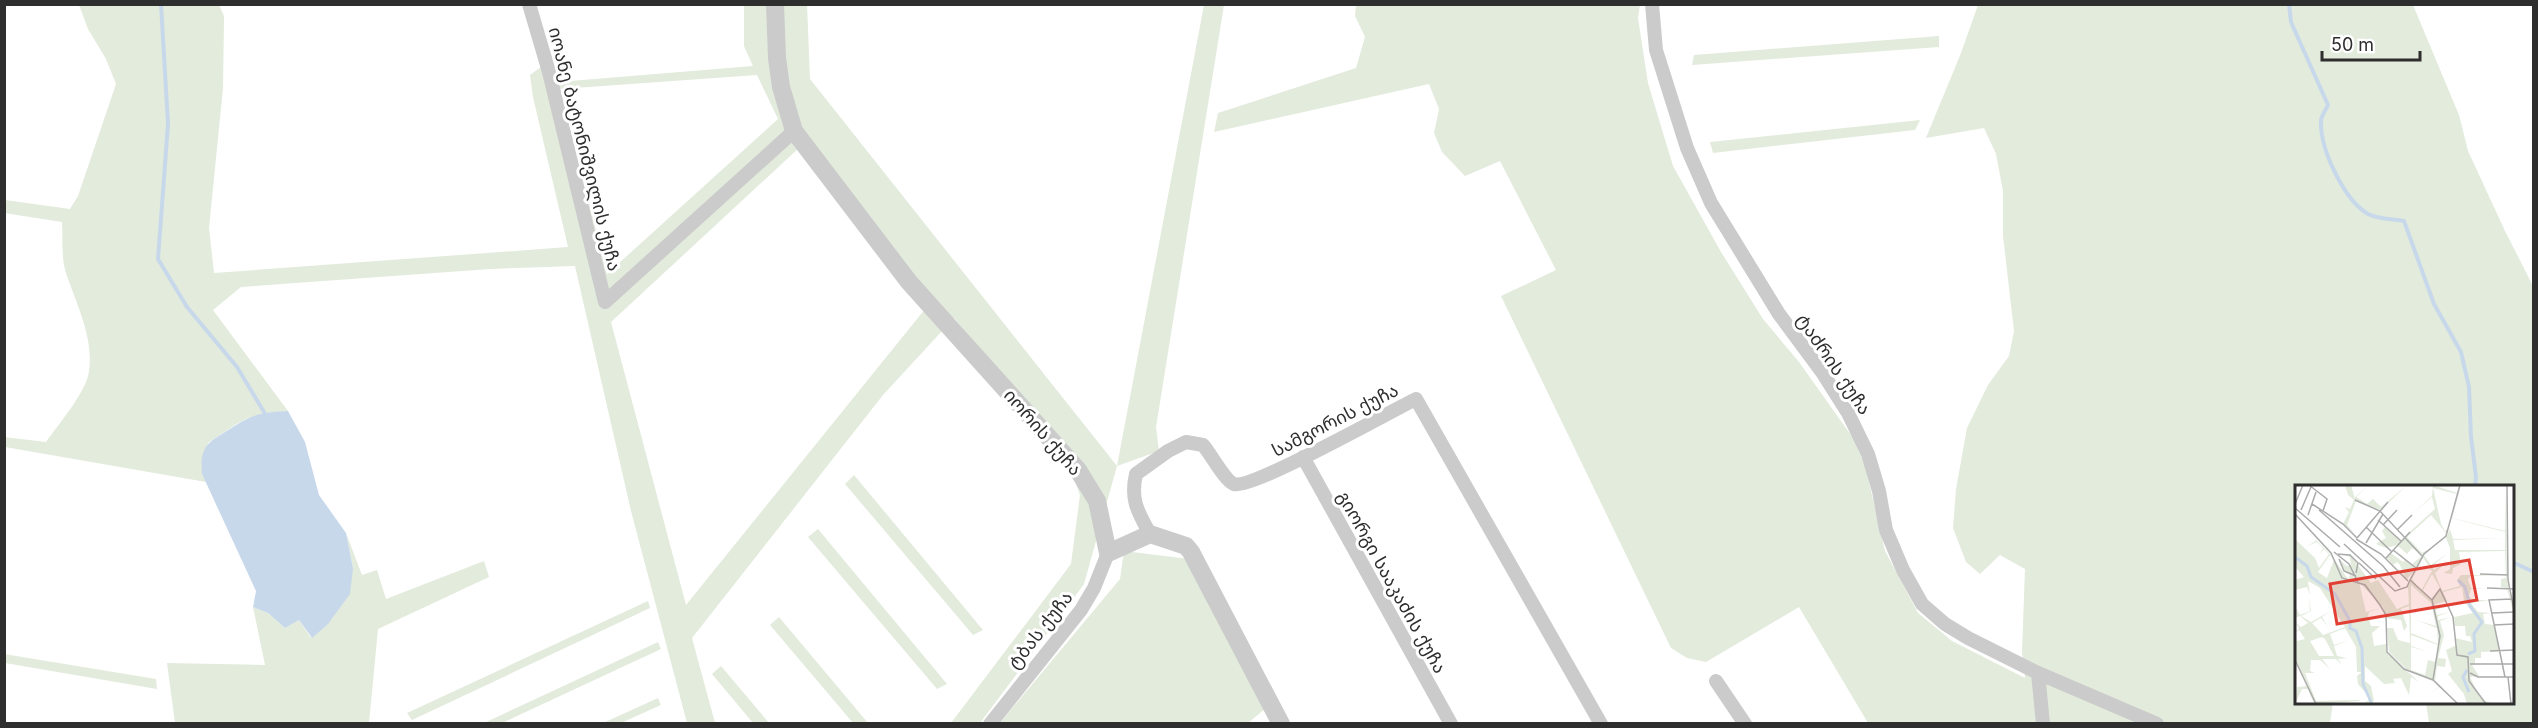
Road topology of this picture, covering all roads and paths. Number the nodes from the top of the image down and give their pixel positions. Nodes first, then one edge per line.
1 (529, 4) edge
2 (775, 4) edge
3 (1652, 4) edge
4 (794, 131) junction
5 (1304, 457) junction
6 (1150, 534) junction
7 (1108, 553) junction
8 (2037, 673) junction
9 (1716, 681) dead end
10 (990, 723) edge
11 (1281, 723) edge
12 (1450, 723) edge
13 (1601, 723) edge
14 (1744, 723) edge
15 (2043, 723) edge
16 (2157, 723) edge

1 - 4 street, იოანე ბატონიშვილის ქუჩა
2 - 4 street
3 - 8 street, ტაძრის ქუჩა
4 - 7 street, იორის ქუჩა
5 - 6 street, სამგორის ქუჩა
5 - 12 street, გიორგი სააკაძის ქუჩა
5 - 13 street, სამგორის ქუჩა
6 - 7 street
6 - 11 street
7 - 10 street, ტბას ქუჩა
8 - 15 street
8 - 16 street, ტაძრის ქუჩა
9 - 14 street

